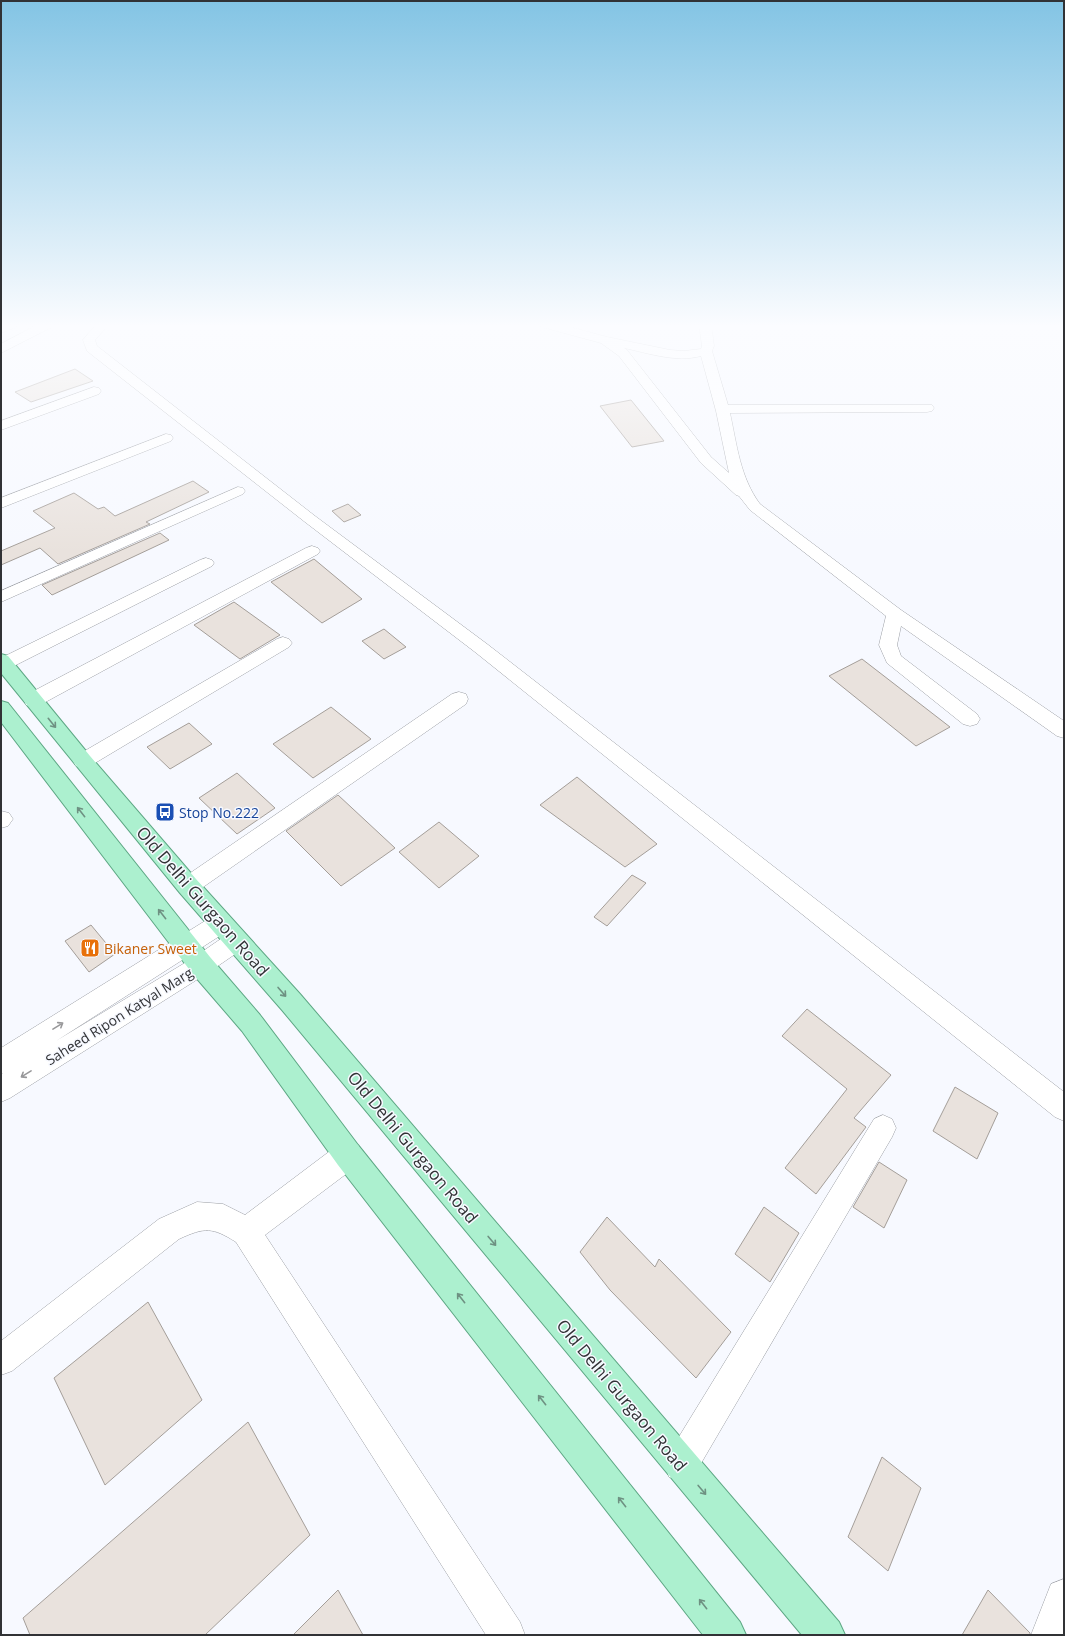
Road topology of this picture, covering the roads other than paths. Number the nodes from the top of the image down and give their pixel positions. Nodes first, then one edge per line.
1 (69, 400) edge
2 (158, 400) edge
3 (659, 400) edge
4 (720, 400) edge
5 (927, 408) dead end
6 (723, 409) junction
7 (1, 426) edge
8 (166, 438) dead end
9 (238, 490) dead end
10 (747, 498) junction
11 (1, 503) edge
12 (312, 551) dead end
13 (206, 563) dead end
14 (1, 597) edge
15 (896, 614) junction
16 (283, 643) dead end
17 (3, 662) edge
18 (459, 698) dead end
19 (33, 700) junction
20 (1, 708) edge
21 (970, 719) dead end
22 (1064, 731) edge
23 (83, 761) junction
24 (188, 886) junction
25 (229, 932) junction
26 (194, 955) junction
27 (1, 1062) edge
28 (1, 1089) edge
29 (1064, 1108) edge
30 (883, 1128) dead end
31 (348, 1155) junction
32 (246, 1232) junction
33 (1, 1360) edge
34 (681, 1465) junction
35 (1064, 1597) edge
36 (507, 1635) edge
37 (727, 1635) edge
38 (826, 1635) edge
39 (1049, 1635) edge

1 - 7 street
2 - 29 street
3 - 10 street
4 - 6 street
5 - 6 street
6 - 10 street
8 - 11 street
9 - 14 street
10 - 15 street
12 - 19 street
13 - 17 street
15 - 21 street
15 - 22 street
16 - 23 street
17 - 19 main road, Old Delhi Gurgaon Road
18 - 24 street
19 -> 23 main road, Old Delhi Gurgaon Road
26 -> 20 main road
23 - 24 main road, Old Delhi Gurgaon Road
24 - 25 main road, Old Delhi Gurgaon Road
25 - 26 street, Saheed Ripon Katyal Marg
25 -> 34 main road, Old Delhi Gurgaon Road
27 -> 26 street, Saheed Ripon Katyal Marg
26 -> 28 street, Saheed Ripon Katyal Marg
26 - 31 main road
30 - 34 street
31 - 32 street
37 -> 31 main road
32 - 33 street
32 - 36 street
34 -> 38 main road, Old Delhi Gurgaon Road
35 - 39 street

